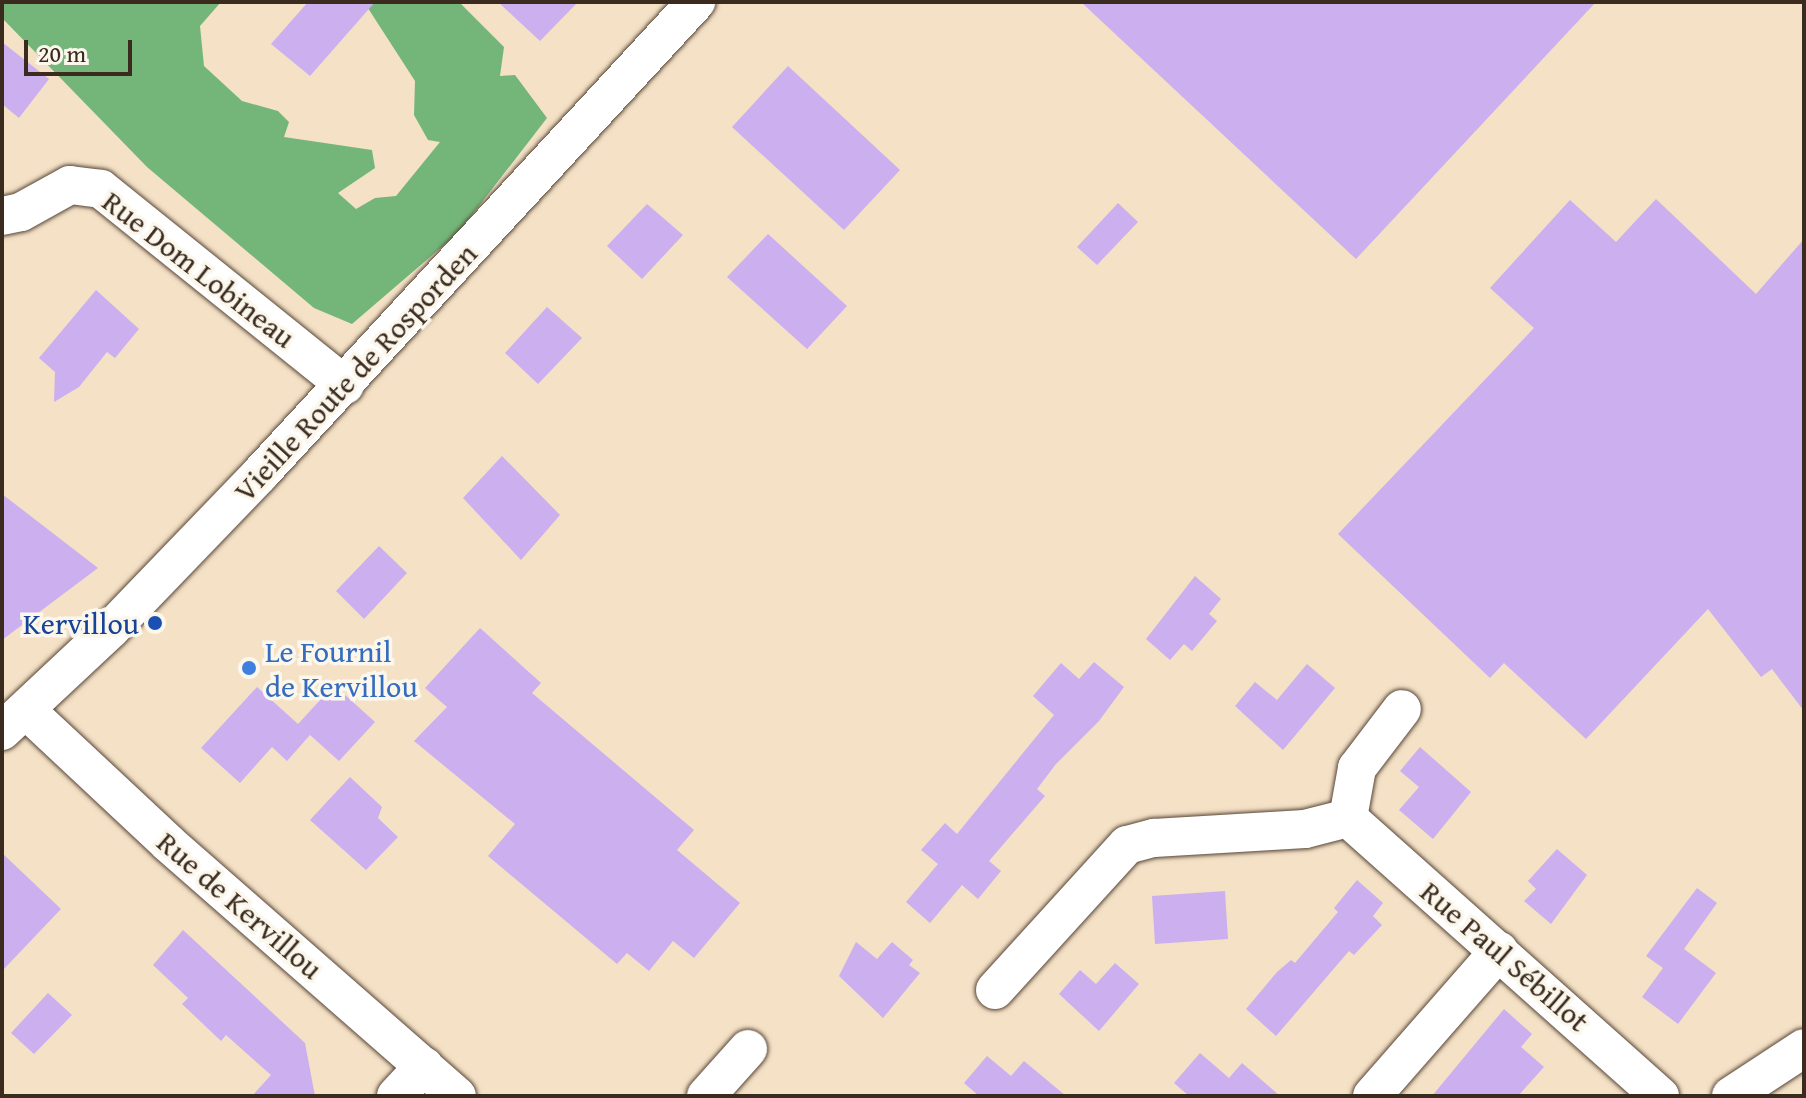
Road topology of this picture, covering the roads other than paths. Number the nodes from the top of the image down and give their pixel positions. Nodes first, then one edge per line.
1 (696, 2) edge
2 (2, 216) edge
3 (345, 385) junction
4 (1402, 709) dead end
5 (14, 721) edge
6 (1348, 818) junction
7 (1499, 951) junction
8 (995, 990) dead end
9 (1804, 1048) edge
10 (748, 1049) dead end
11 (424, 1066) junction
12 (396, 1096) edge
13 (457, 1096) edge
14 (706, 1096) edge
15 (1372, 1096) edge
16 (1660, 1096) edge
17 (1731, 1096) edge

1 - 3 street, Vieille Route de Rosporden
2 - 3 street, Rue Dom Lobineau
3 - 5 street, Vieille Route de Rosporden
4 - 6 street
5 - 11 street, Rue de Kervillou
6 - 7 street, Rue Paul Sébillot
6 - 8 street
7 - 15 street
7 - 16 street, Rue Paul Sébillot
9 - 17 street
10 - 14 street
11 - 12 street
11 - 13 street, Rue de Kervillou

